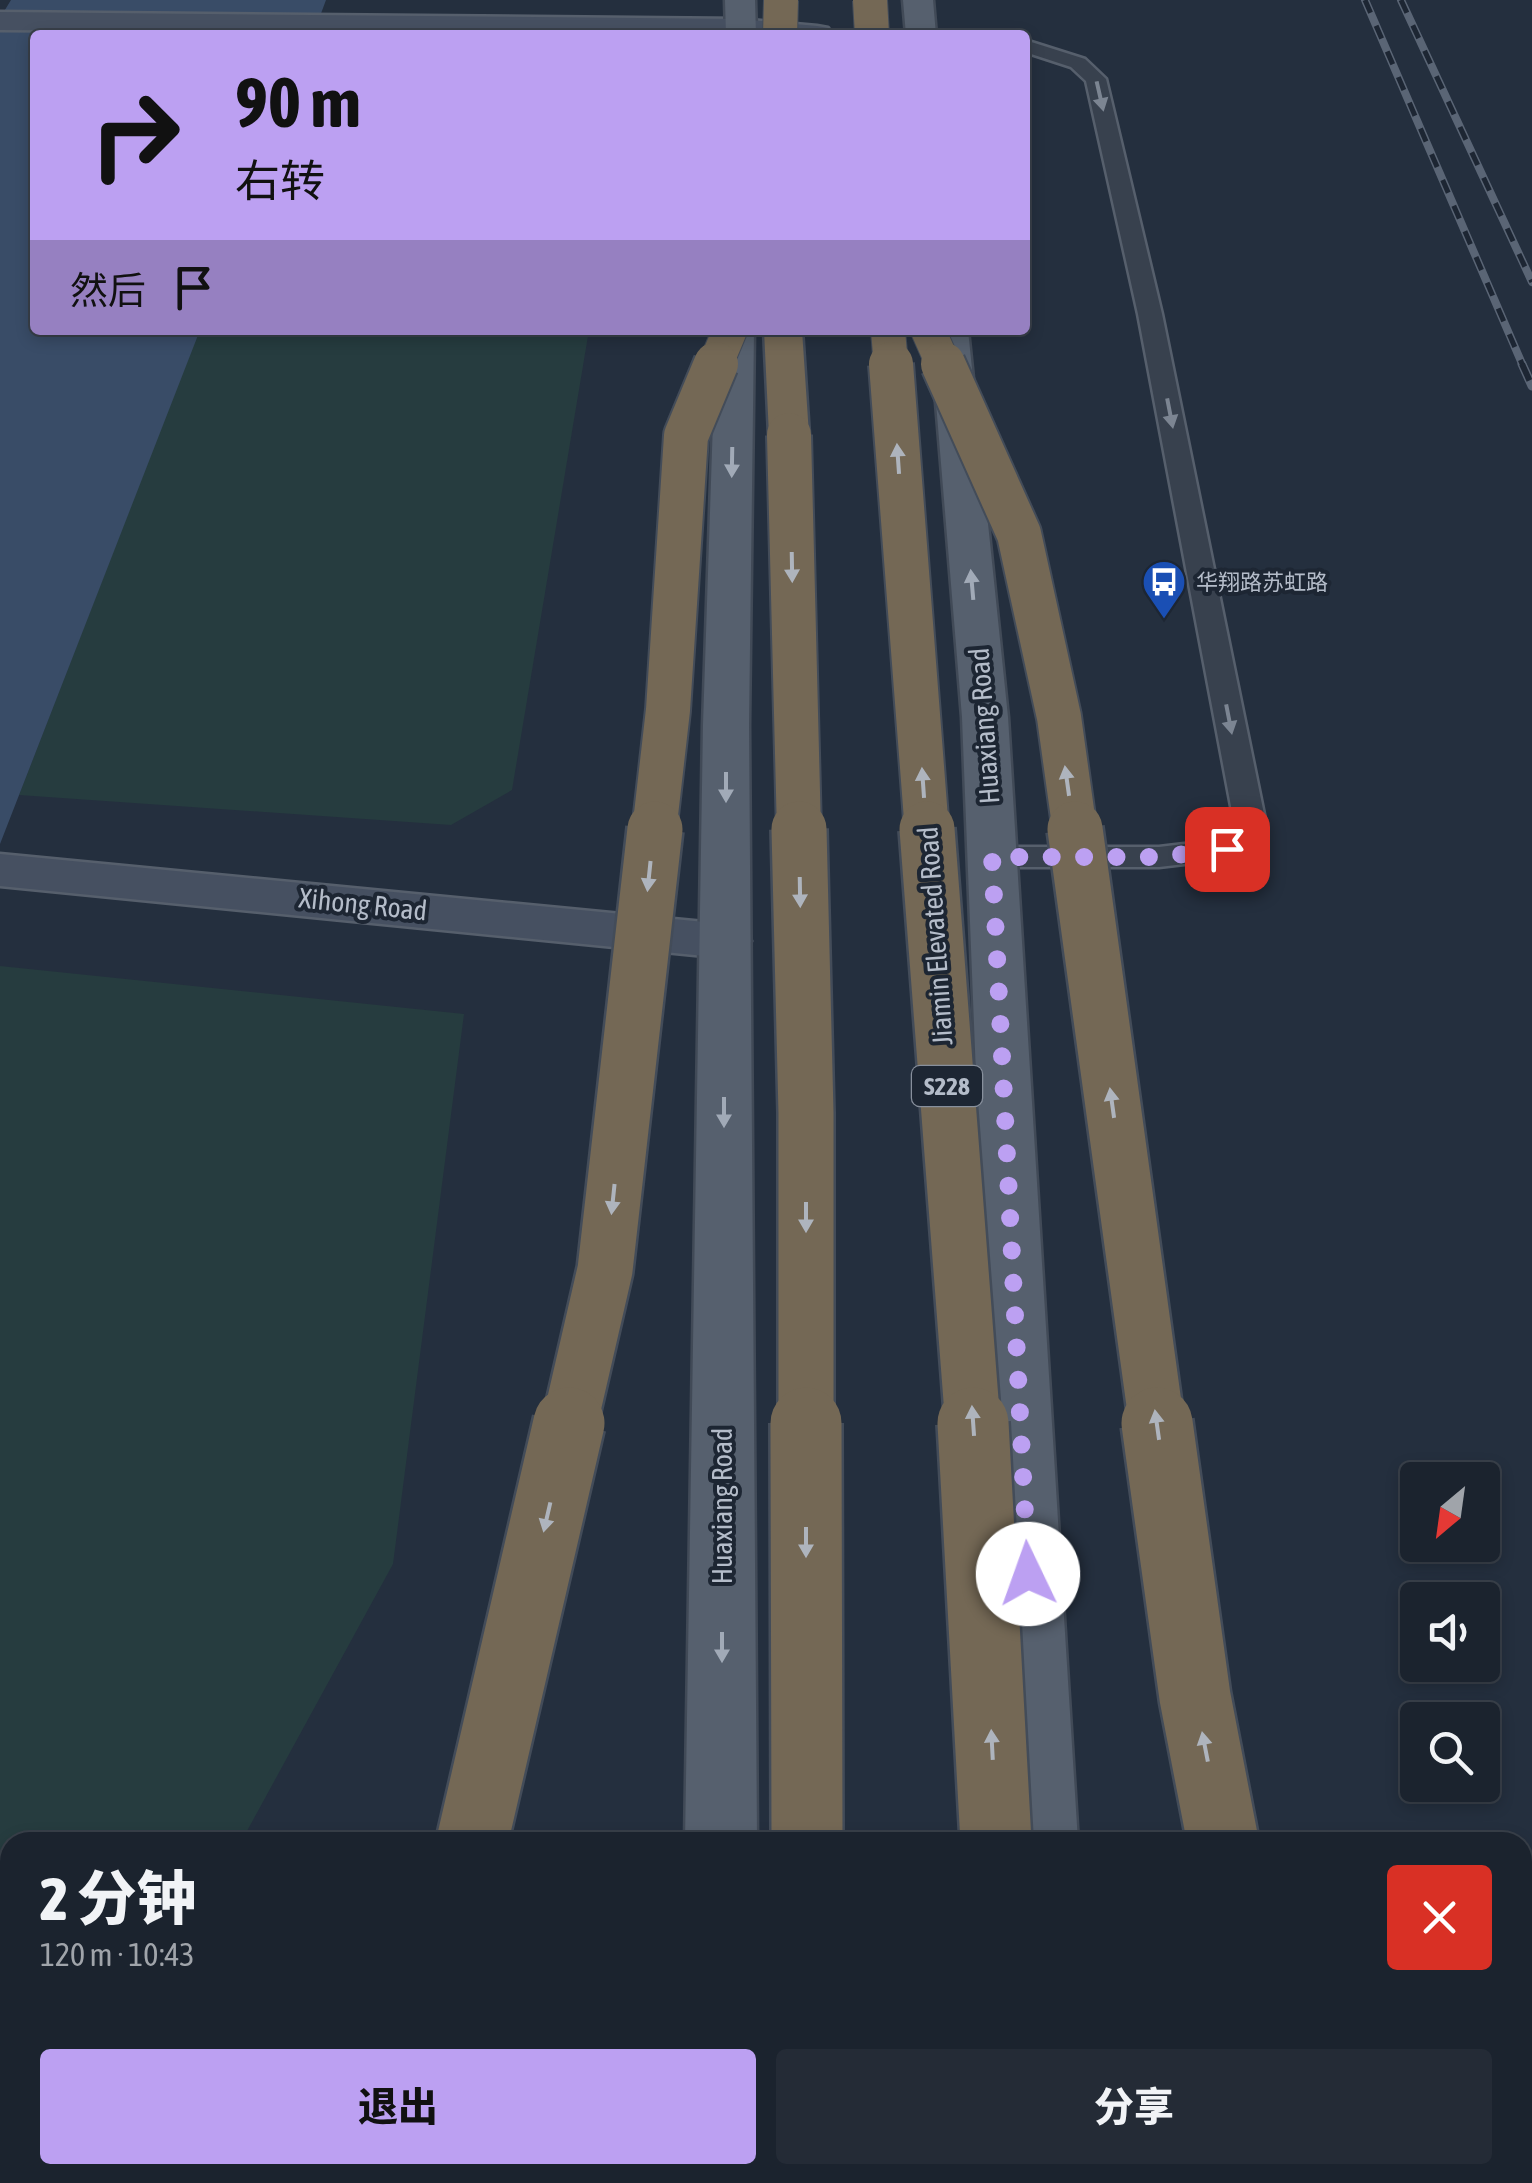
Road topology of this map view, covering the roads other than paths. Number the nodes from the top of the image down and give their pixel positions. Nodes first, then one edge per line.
1 (778, 0) edge
2 (870, 0) edge
3 (918, 0) edge
4 (0, 21) edge
5 (740, 21) edge
6 (780, 30) edge
7 (789, 30) edge
8 (872, 30) edge
9 (874, 30) edge
10 (921, 30) edge
11 (1030, 48) edge
12 (730, 335) edge
13 (732, 335) edge
14 (783, 335) edge
15 (888, 335) edge
16 (930, 335) edge
17 (948, 335) edge
18 (992, 857) junction
19 (0, 870) edge
20 (725, 940) junction
21 (474, 1832) edge
22 (721, 1832) edge
23 (806, 1832) edge
24 (996, 1832) edge
25 (1041, 1832) edge
26 (1221, 1832) edge

1 - 6 highway, bridge
1 - 9 main road
2 - 8 highway, bridge
3 - 10 main road
4 - 5 main road
5 - 7 main road
11 -> 18 lane
12 -> 21 highway, bridge
13 -> 20 main road, Huaxiang Road
14 -> 23 highway, bridge
24 -> 15 highway, Jiamin Elevated Road / S228, bridge
26 -> 16 highway, bridge
18 -> 17 main road, Huaxiang Road
18 - 25 main road, Huaxiang Road
19 - 20 main road, Xihong Road
20 -> 22 main road, Huaxiang Road

